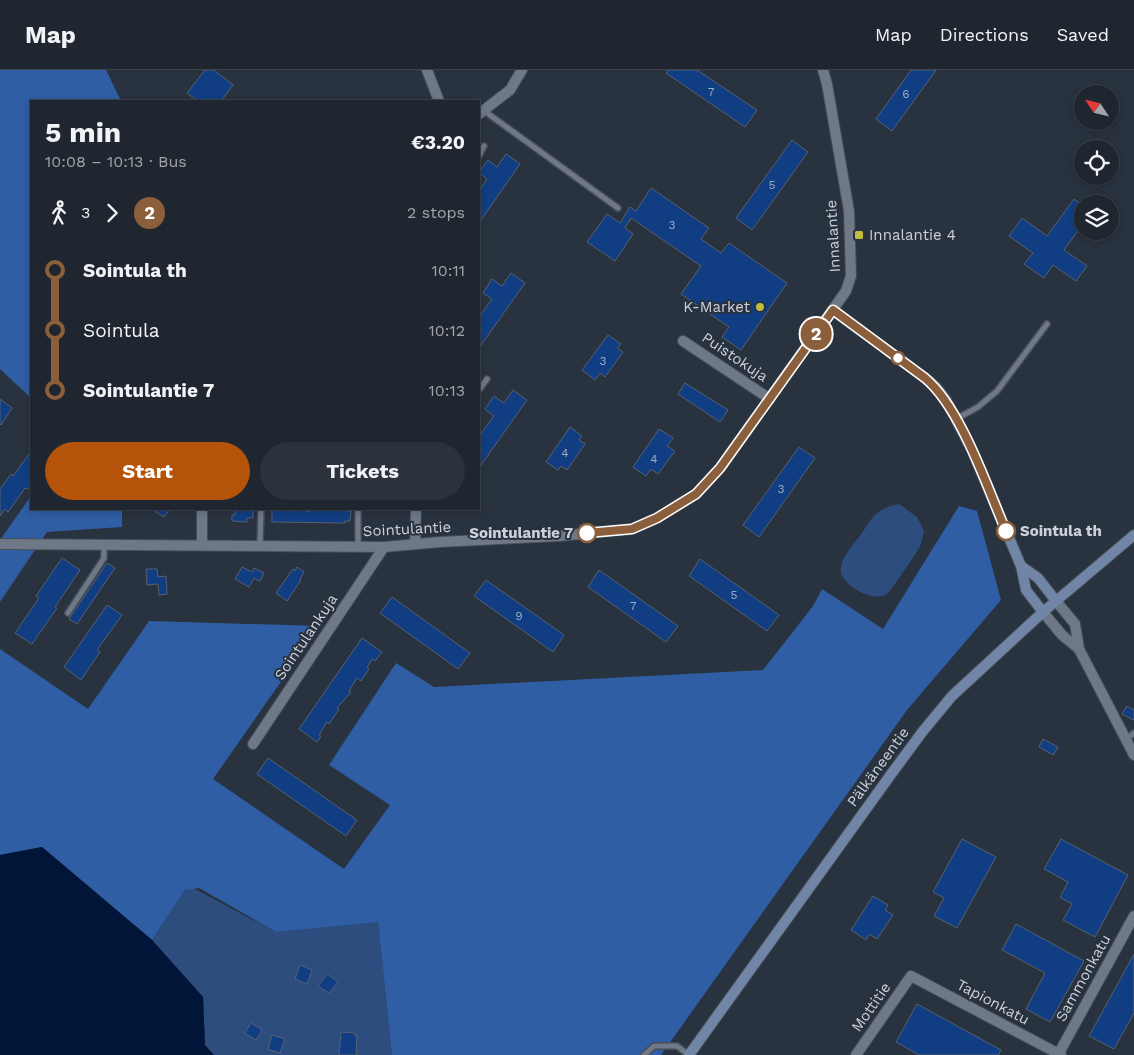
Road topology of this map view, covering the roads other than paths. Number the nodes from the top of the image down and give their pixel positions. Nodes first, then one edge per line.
1 (428, 70) edge
2 (522, 70) edge
3 (823, 70) edge
4 (439, 100) edge
5 (481, 112) edge
6 (484, 146) dead end
7 (480, 154) edge
8 (618, 208) dead end
9 (833, 310) junction
10 (1047, 324) dead end
11 (683, 341) dead end
12 (486, 379) dead end
13 (480, 388) edge
14 (770, 399) junction
15 (956, 419) junction
16 (202, 510) edge
17 (261, 510) edge
18 (358, 510) edge
19 (416, 510) edge
20 (1134, 535) edge
21 (0, 544) edge
22 (415, 544) junction
23 (104, 545) junction
24 (202, 545) junction
25 (260, 546) junction
26 (358, 547) junction
27 (384, 547) junction
28 (1021, 566) junction
29 (1056, 601) junction
30 (1043, 612) junction
31 (68, 613) dead end
32 (1080, 649) junction
33 (1130, 736) edge
34 (253, 744) dead end
35 (1134, 755) edge
36 (1134, 916) edge
37 (911, 976) joint
38 (644, 1055) edge
39 (689, 1055) edge
40 (856, 1055) edge
41 (1059, 1055) edge

1 - 4 street
2 - 5 street
3 - 9 street, Innalantie
5 - 8 lane
6 - 7 lane
9 - 14 street, Sointulantie
9 - 15 main road
10 - 15 lane
11 - 14 street, Puistokuja
12 - 13 lane
14 - 22 street, Sointulantie
15 - 28 main road
16 - 24 street
17 - 25 lane
18 - 26 lane
19 - 22 street
20 - 29 main road, Pälkäneentie
21 - 23 street, Sointulantie
22 - 27 street, Sointulantie
23 - 24 street, Sointulantie
23 - 31 lane
24 - 25 street, Sointulantie
25 - 26 street, Sointulantie
26 - 27 street, Sointulantie
27 - 34 street, Sointulankuja
28 - 29 main road
28 - 30 main road
29 - 30 main road, Pälkäneentie
29 - 32 street
30 - 32 street
30 - 39 main road, Pälkäneentie
32 - 33 street
33 - 35 street
36 - 41 street, Sammonkatu
37 - 40 street, Mottitie
37 - 41 street, Tapionkatu
38 - 39 lane

